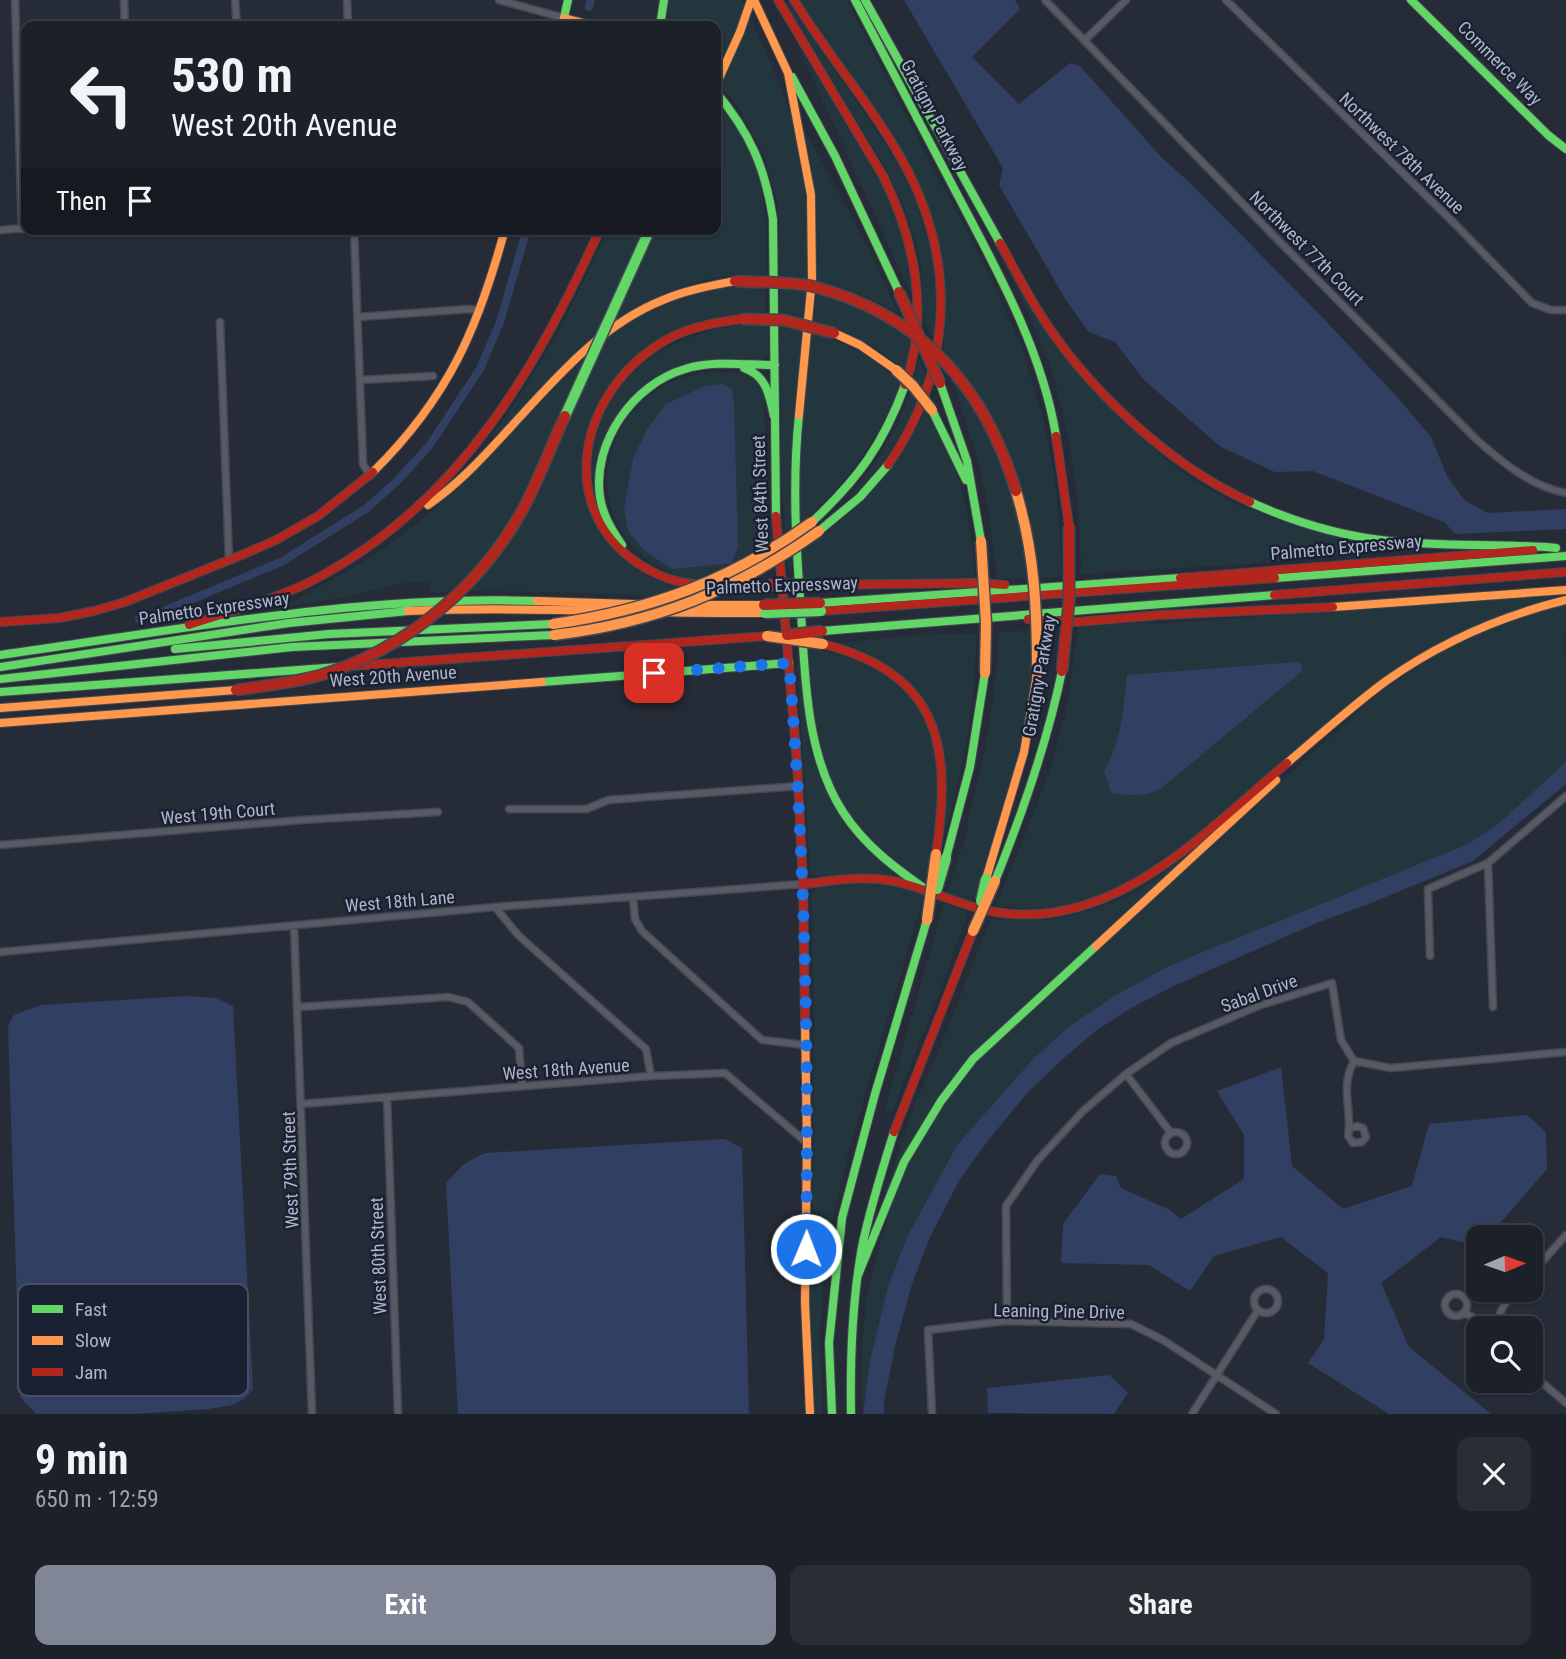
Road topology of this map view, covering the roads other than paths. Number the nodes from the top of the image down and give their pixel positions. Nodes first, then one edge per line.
1 (15, 0) edge
2 (124, 0) edge
3 (235, 0) edge
4 (347, 0) edge
5 (499, 0) edge
6 (568, 0) edge
7 (663, 0) edge
8 (752, 0) edge
9 (778, 0) edge
10 (794, 0) edge
11 (855, 0) edge
12 (866, 0) edge
13 (1045, 0) edge
14 (1126, 0) edge
15 (1226, 0) edge
16 (1411, 0) edge
17 (125, 21) edge
18 (237, 21) edge
19 (348, 21) edge
20 (560, 21) edge
21 (563, 21) edge
22 (661, 21) edge
23 (1086, 40) junction
24 (786, 66) junction
25 (721, 74) edge
26 (721, 98) edge
27 (1566, 149) edge
28 (21, 153) edge
29 (21, 229) edge
30 (0, 230) edge
31 (355, 235) edge
32 (503, 235) edge
33 (597, 235) edge
34 (647, 235) edge
35 (1566, 310) edge
36 (480, 311) junction
37 (358, 317) junction
38 (220, 322) dead end
39 (734, 365) junction
40 (775, 365) junction
41 (433, 376) dead end
42 (360, 380) junction
43 (774, 416) junction
44 (370, 476) junction
45 (1566, 493) edge
46 (975, 500) junction
47 (404, 520) junction
48 (816, 527) junction
49 (1561, 548) edge
50 (1566, 556) edge
51 (229, 560) junction
52 (643, 567) junction
53 (1566, 572) edge
54 (1046, 588) junction
55 (1566, 590) edge
56 (1566, 600) edge
57 (820, 607) junction
58 (765, 609) junction
59 (1015, 616) junction
60 (0, 622) edge
61 (554, 629) junction
62 (164, 634) junction
63 (767, 636) junction
64 (0, 655) edge
65 (789, 663) junction
66 (0, 668) edge
67 (0, 679) edge
68 (0, 692) edge
69 (0, 708) edge
70 (0, 723) edge
71 (1326, 730) junction
72 (799, 786) junction
73 (1566, 796) edge
74 (509, 809) dead end
75 (438, 812) dead end
76 (0, 845) edge
77 (941, 856) junction
78 (1488, 863) junction
79 (990, 880) junction
80 (803, 884) junction
81 (928, 891) junction
82 (633, 898) junction
83 (495, 907) junction
84 (294, 925) junction
85 (0, 952) edge
86 (1430, 956) dead end
87 (1493, 1006) dead end
88 (299, 1007) junction
89 (806, 1045) junction
90 (1566, 1052) edge
91 (1354, 1061) junction
92 (1126, 1074) junction
93 (652, 1076) junction
94 (523, 1086) junction
95 (387, 1097) junction
96 (302, 1104) junction
97 (1351, 1128) dead end
98 (1171, 1133) dead end
99 (807, 1143) junction
100 (1566, 1235) edge
101 (1544, 1260) edge
102 (859, 1275) junction
103 (1258, 1310) dead end
104 (1464, 1312) dead end
105 (1472, 1316) edge
106 (1007, 1321) junction
107 (1217, 1377) junction
108 (1543, 1384) edge
109 (1566, 1404) edge
110 (312, 1414) edge
111 (398, 1414) edge
112 (810, 1414) edge
113 (832, 1414) edge
114 (851, 1414) edge
115 (932, 1414) edge
116 (1192, 1414) edge
117 (1276, 1414) edge

1 - 28 street
2 - 17 street
3 - 18 street
4 - 19 street
5 - 20 street
6 - 21 main road
7 - 22 main road
8 - 24 main road
8 - 25 main road
9 - 48 main road
10 - 48 main road
11 - 79 main road, Gratigny Parkway, bridge
12 - 49 main road
13 - 23 street, Northwest 77th Court
14 - 23 street
15 - 35 street, Northwest 78th Avenue
16 - 27 main road, Commerce Way
23 - 45 street, Northwest 77th Court
24 - 46 main road, bridge
24 - 81 main road
26 - 40 main road, West 84th Street
29 - 30 street
31 - 37 street
32 - 36 main road
33 - 47 main road
34 - 69 main road, bridge
36 - 37 street
36 - 44 main road
37 - 42 street
38 - 51 street
39 - 40 main road
39 - 43 main road
39 - 52 main road
40 - 43 main road, West 84th Street
41 - 42 street
42 - 44 street
43 - 65 main road, West 84th Street
44 - 51 main road
46 - 52 main road, bridge
46 - 77 main road, bridge
47 - 62 main road
47 - 79 main road, bridge
48 - 61 main road, bridge
49 - 54 main road, Palmetto Expressway
50 - 57 main road
51 - 60 main road
52 - 54 main road, bridge
53 - 59 main road
54 - 57 main road, Palmetto Expressway
55 - 59 main road
56 - 71 main road
57 - 58 main road, Palmetto Expressway, bridge
58 - 62 main road, Palmetto Expressway
58 - 66 main road
59 - 63 main road, bridge
61 - 66 main road
61 - 67 main road
62 - 64 main road, Palmetto Expressway
63 - 68 main road
63 - 77 main road, bridge
65 - 70 main road, West 20th Avenue
65 - 72 main road, West 84th Street
71 - 81 main road
71 - 102 main road
72 - 74 street
72 - 80 main road, West 84th Street
73 - 78 street
75 - 76 street, West 19th Court
77 - 113 main road, bridge
78 - 86 street
78 - 87 street
79 - 102 main road, bridge
80 - 81 main road
80 - 82 street, West 18th Lane
80 - 89 main road, West 84th Street
82 - 83 street, West 18th Lane
82 - 89 street
83 - 84 street, West 18th Lane
83 - 93 street
84 - 85 street, West 18th Lane
84 - 88 street, West 79th Street
88 - 94 street
88 - 96 street, West 79th Street
89 - 99 main road, West 84th Street
90 - 91 street
91 - 92 street, Sabal Drive
91 - 97 street
92 - 98 street
92 - 106 street, Sabal Drive
93 - 94 street, West 18th Avenue
93 - 99 street, West 18th Avenue
94 - 95 street, West 18th Avenue
95 - 96 street, West 18th Avenue
95 - 111 street, West 80th Street
96 - 110 street, West 79th Street
99 - 112 main road, West 84th Street
100 - 101 street
102 - 114 main road
103 - 107 street
104 - 105 street
106 - 107 street, Leaning Pine Drive
106 - 115 street, Leaning Pine Drive
107 - 116 street
107 - 117 street, Leaning Pine Drive
108 - 109 street

